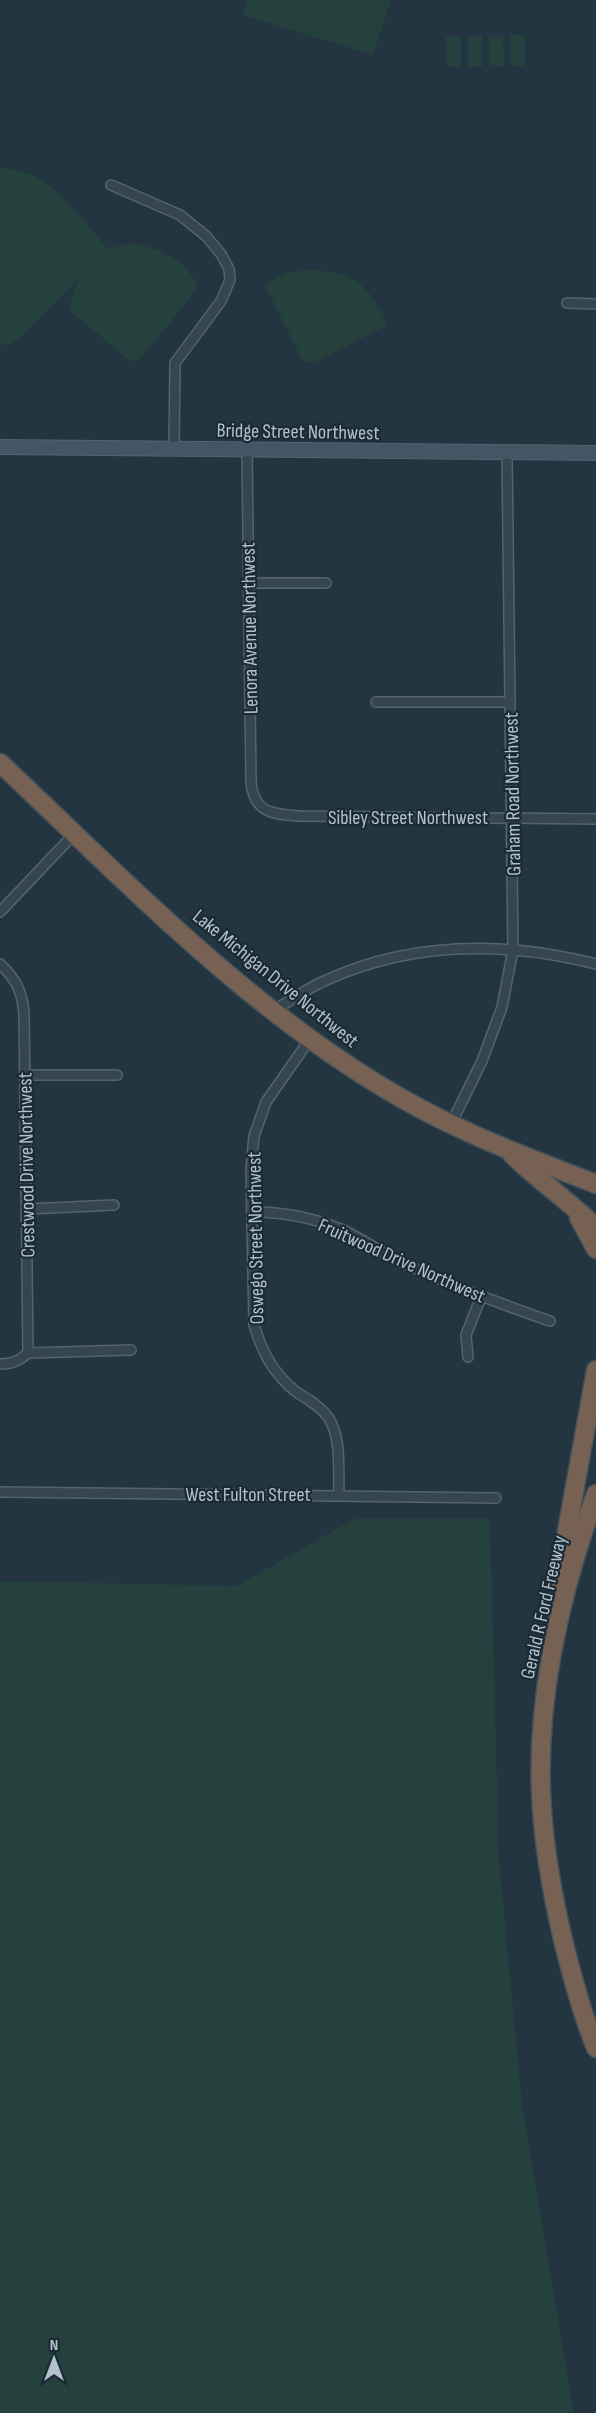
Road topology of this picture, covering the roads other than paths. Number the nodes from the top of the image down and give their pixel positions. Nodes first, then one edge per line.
1 (111, 185) dead end
2 (567, 303) dead end
3 (596, 304) edge
4 (0, 447) edge
5 (174, 449) junction
6 (247, 449) junction
7 (507, 453) junction
8 (596, 453) edge
9 (249, 583) junction
10 (326, 583) dead end
11 (376, 702) dead end
12 (510, 702) junction
13 (0, 763) edge
14 (259, 805) joint
15 (512, 817) junction
16 (596, 819) edge
17 (75, 833) junction
18 (0, 912) edge
19 (513, 950) junction
20 (0, 964) edge
21 (596, 964) edge
22 (274, 1010) junction
23 (310, 1038) junction
24 (25, 1075) junction
25 (117, 1075) dead end
26 (451, 1124) junction
27 (507, 1149) junction
28 (596, 1184) edge
29 (570, 1204) junction
30 (114, 1205) dead end
31 (27, 1209) junction
32 (252, 1212) junction
33 (596, 1228) edge
34 (596, 1249) edge
35 (481, 1297) junction
36 (549, 1321) dead end
37 (131, 1350) dead end
38 (28, 1353) junction
39 (468, 1357) dead end
40 (0, 1364) edge
41 (596, 1370) edge
42 (0, 1492) edge
43 (596, 1494) edge
44 (339, 1495) junction
45 (496, 1498) dead end
46 (545, 1699) junction
47 (596, 2048) edge

1 - 5 street
2 - 3 street
4 - 5 main road, Bridge Street Northwest
5 - 6 main road, Bridge Street Northwest
6 - 7 main road, Bridge Street Northwest
6 - 9 street, Lenora Avenue Northwest
7 - 8 main road, Bridge Street Northwest
7 - 12 street, Graham Road Northwest
9 - 10 street
9 - 14 street, Lenora Avenue Northwest
11 - 12 street
12 - 15 street, Graham Road Northwest
13 - 17 highway, Lake Michigan Drive Northwest
14 - 15 street, Sibley Street Northwest
15 - 16 street, Sibley Street Northwest
15 - 19 street, Graham Road Northwest
17 - 18 street
17 - 22 highway, Lake Michigan Drive Northwest
19 - 21 street
19 - 22 street
19 - 26 street, Graham Road Northwest
20 - 24 street, Crestwood Drive Northwest
22 - 23 highway, Lake Michigan Drive Northwest
23 - 26 highway, Lake Michigan Drive Northwest
23 - 32 street, Oswego Street Northwest
24 - 25 street
24 - 31 street, Crestwood Drive Northwest
26 - 27 highway, Lake Michigan Drive Northwest
27 - 28 highway, Lake Michigan Drive Northwest
27 - 29 highway
29 - 33 highway
29 - 34 highway
30 - 31 street
31 - 38 street, Crestwood Drive Northwest
32 - 35 street, Fruitwood Drive Northwest
32 - 44 street, Oswego Street Northwest
35 - 36 street, Fruitwood Drive Northwest
35 - 39 street
37 - 38 street
38 - 40 street
41 - 46 highway
42 - 44 street, West Fulton Street
43 - 46 highway, Gerald R Ford Freeway
44 - 45 street, West Fulton Street
46 - 47 highway, Gerald R Ford Freeway

